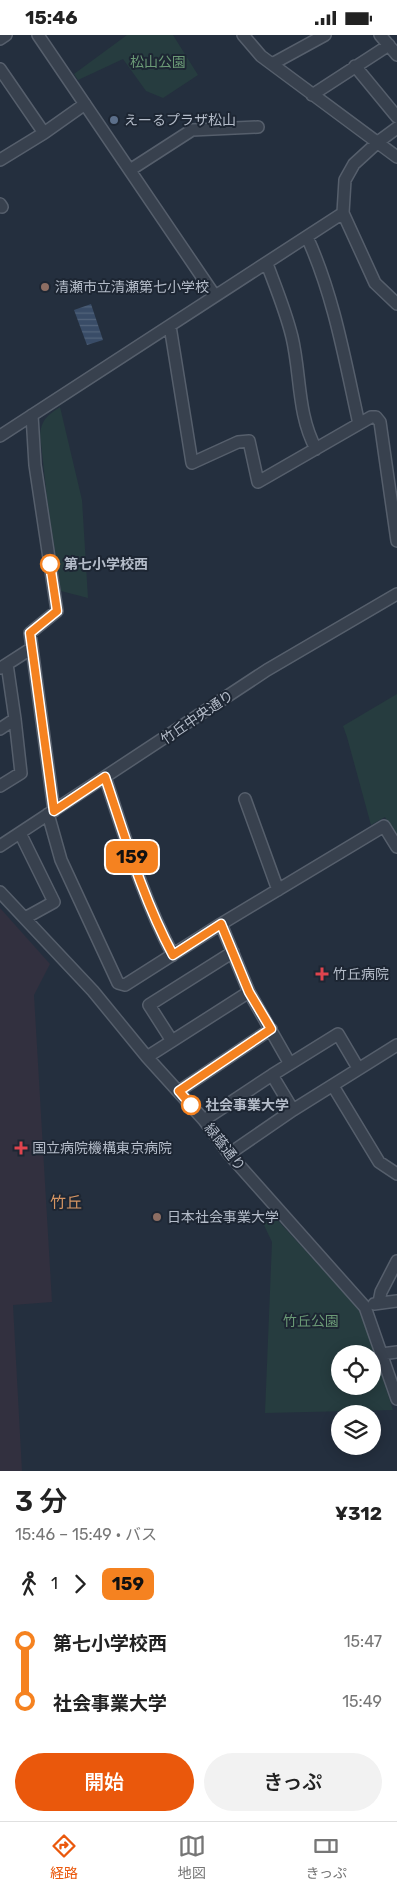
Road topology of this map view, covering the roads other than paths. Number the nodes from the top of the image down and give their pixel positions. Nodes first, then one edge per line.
1 (6, 35) edge
2 (38, 35) edge
3 (243, 35) edge
4 (325, 35) edge
5 (380, 35) edge
6 (0, 39) edge
7 (389, 45) junction
8 (397, 55) edge
9 (272, 64) junction
10 (355, 66) junction
11 (0, 69) edge
12 (312, 95) junction
13 (85, 104) junction
14 (397, 117) edge
15 (258, 127) dead end
16 (397, 128) edge
17 (44, 133) junction
18 (378, 142) junction
19 (397, 157) edge
20 (0, 160) edge
21 (130, 170) junction
22 (343, 213) junction
23 (307, 237) junction
24 (267, 264) junction
25 (214, 296) junction
26 (397, 304) edge
27 (170, 326) junction
28 (32, 415) junction
29 (359, 424) junction
30 (0, 436) edge
31 (316, 449) junction
32 (397, 541) edge
33 (397, 594) edge
34 (32, 648) junction
35 (3, 667) edge
36 (15, 719) junction
37 (0, 729) edge
38 (105, 777) junction
39 (0, 786) edge
40 (245, 799) dead end
41 (51, 813) junction
42 (20, 833) junction
43 (0, 846) edge
44 (397, 847) edge
45 (278, 890) junction
46 (0, 892) edge
47 (25, 918) junction
48 (221, 924) junction
49 (233, 952) junction
50 (173, 955) junction
51 (249, 992) junction
52 (271, 1029) junction
53 (172, 1041) junction
54 (397, 1045) edge
55 (147, 1057) junction
56 (290, 1064) junction
57 (358, 1068) junction
58 (272, 1075) junction
59 (334, 1086) junction
60 (179, 1091) junction
61 (293, 1110) junction
62 (204, 1120) junction
63 (229, 1154) junction
64 (397, 1174) edge
65 (396, 1267) edge
66 (397, 1301) edge
67 (379, 1302) junction
68 (365, 1307) junction
69 (397, 1352) edge
70 (382, 1354) junction
71 (397, 1398) edge

1 - 6 street
2 - 13 street
3 - 9 street
4 - 9 street
5 - 7 street
7 - 8 street
7 - 10 street
9 - 12 street
10 - 12 street
10 - 14 street
11 - 17 street
12 - 18 street
13 - 17 street
13 - 21 street
15 - 21 street
16 - 18 street
17 - 20 street
18 - 19 street
18 - 22 street
21 - 25 street
22 - 23 street
22 - 26 street
23 - 24 street
23 - 29 street
24 - 25 street
24 - 31 street
25 - 27 street
27 - 28 street
27 - 31 street
28 - 30 street
28 - 34 street
29 - 31 street
29 - 32 street
33 - 38 street, 竹丘中央通り
34 - 35 street
34 - 41 street
35 - 36 street
36 - 37 street
36 - 39 street
38 - 41 street, 竹丘中央通り
38 - 50 street
40 - 45 street
41 - 42 street, 竹丘中央通り
41 - 50 street
42 - 43 street, 竹丘中央通り
42 - 47 street
44 - 45 street
45 - 48 street
46 - 47 street, 緑蔭通り
47 - 55 street, 緑蔭通り
48 - 49 street
48 - 50 street
49 - 51 street
49 - 53 street
51 - 52 street
51 - 53 street
52 - 56 street
52 - 60 street
53 - 55 street
54 - 57 street
55 - 60 street, 緑蔭通り
56 - 57 street
56 - 58 street
57 - 59 street
58 - 61 street
58 - 62 street
59 - 61 street
59 - 64 street
60 - 62 street, 緑蔭通り
61 - 63 street
62 - 63 street, 緑蔭通り
63 - 68 street, 緑蔭通り
65 - 67 street
66 - 67 street
67 - 68 street
68 - 70 street, 緑蔭通り
69 - 70 street
70 - 71 street, 緑蔭通り

